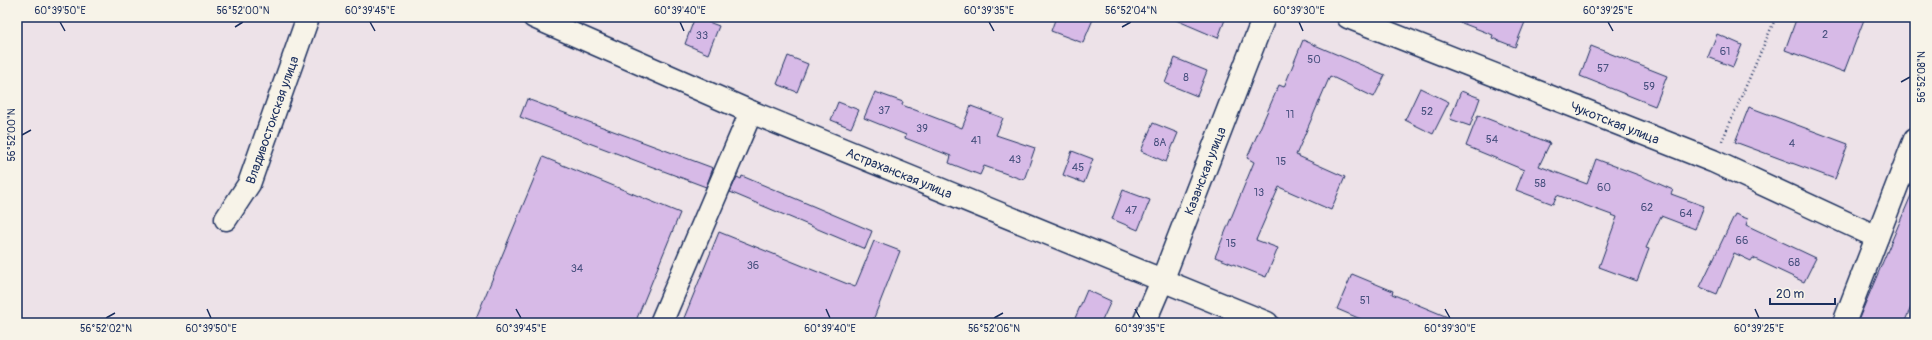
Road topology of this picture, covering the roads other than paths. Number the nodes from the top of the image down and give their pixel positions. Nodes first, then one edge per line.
1 (308, 17) edge
2 (534, 17) edge
3 (1264, 17) edge
4 (1348, 17) edge
5 (751, 112) junction
6 (1915, 139) edge
7 (226, 219) dead end
8 (1877, 237) junction
9 (1162, 280) junction
10 (661, 323) edge
11 (1144, 323) edge
12 (1267, 323) edge
13 (1844, 323) edge

1 - 7 street, Владивостокская улица
2 - 5 street, Астраханская улица
3 - 9 street, Казанская улица
4 - 8 street, Чукотская улица
5 - 9 street, Астраханская улица
5 - 10 street
6 - 8 street
8 - 13 street
9 - 11 street, Казанская улица
9 - 12 street, Астраханская улица

